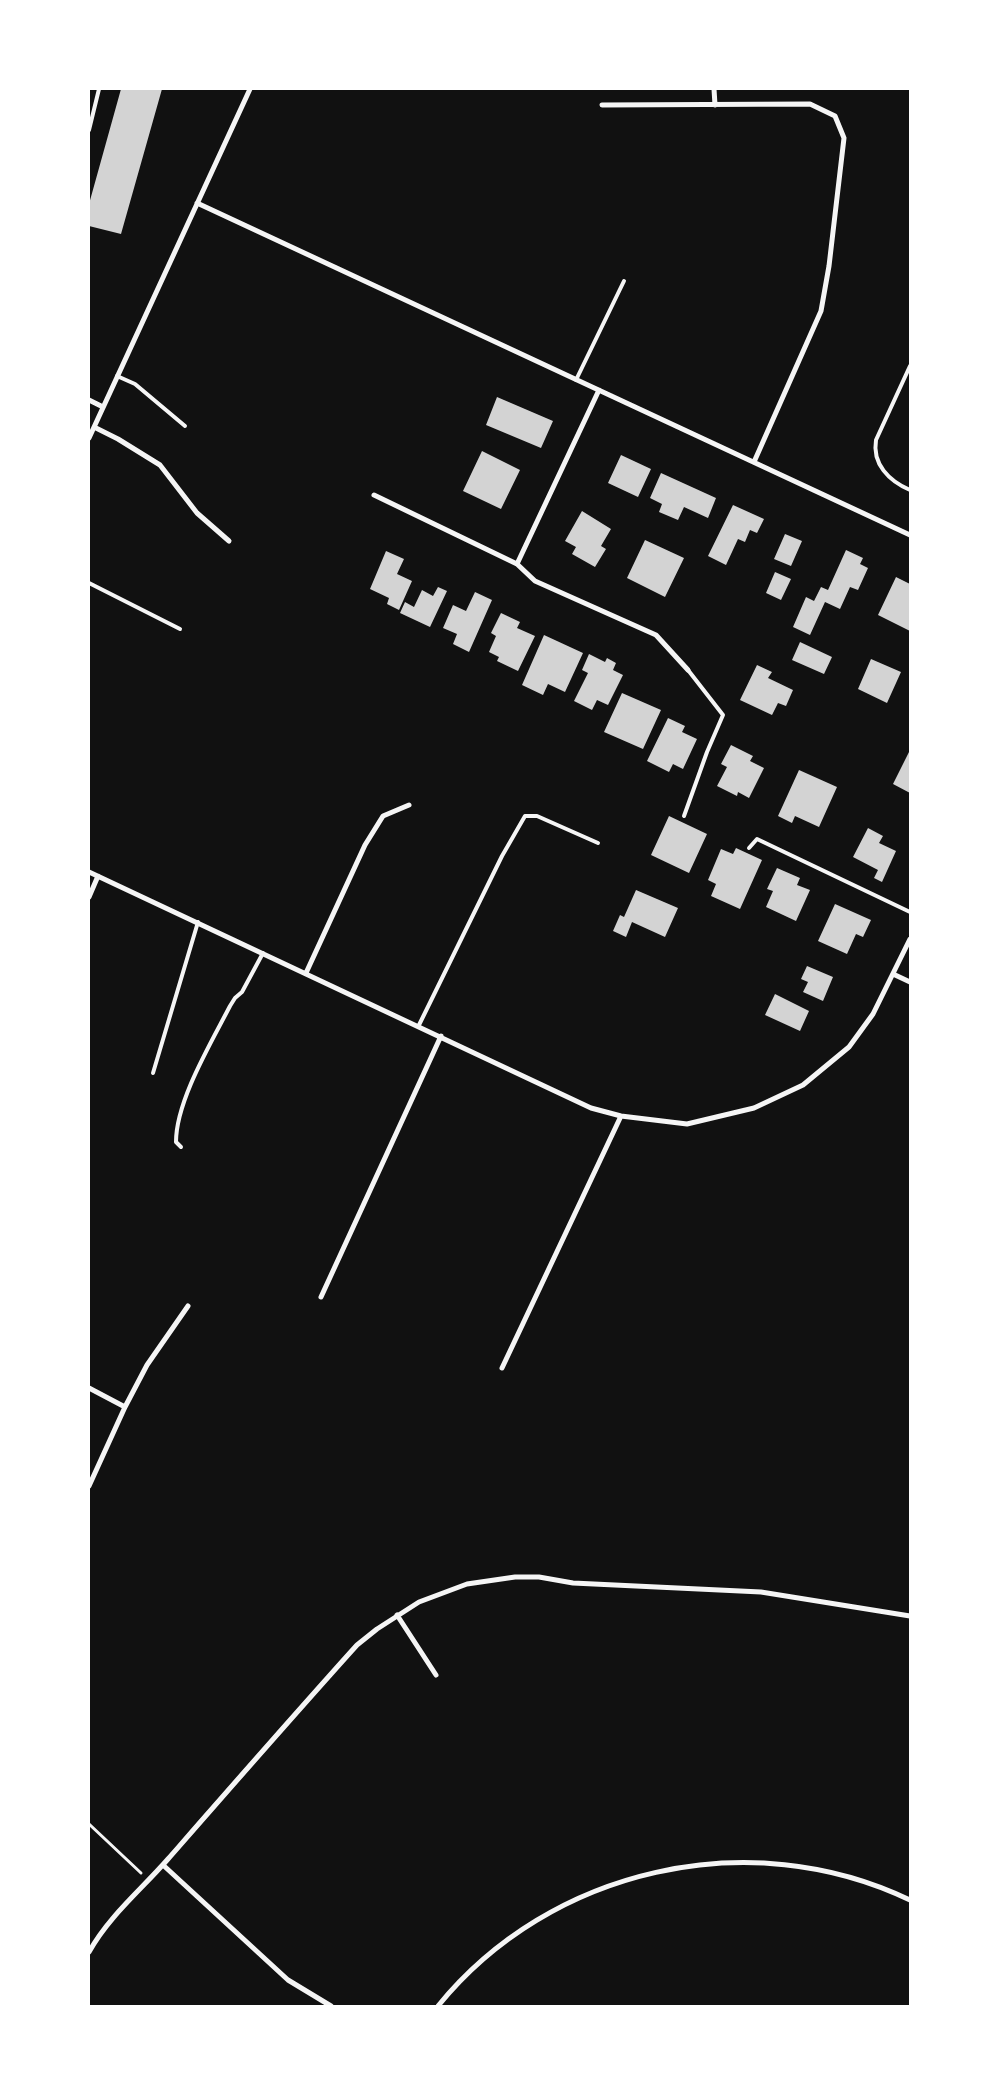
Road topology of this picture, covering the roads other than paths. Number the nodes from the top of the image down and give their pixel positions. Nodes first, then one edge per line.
1 (99, 89) edge
2 (250, 89) edge
3 (714, 89) edge
4 (715, 104) junction
5 (602, 105) dead end
6 (89, 130) edge
7 (197, 203) junction
8 (624, 280) dead end
9 (910, 366) edge
10 (117, 376) junction
11 (576, 380) junction
12 (599, 390) junction
13 (89, 400) edge
14 (103, 407) junction
15 (186, 426) dead end
16 (94, 427) junction
17 (89, 438) edge
18 (754, 462) junction
19 (910, 490) edge
20 (374, 495) dead end
21 (910, 535) edge
22 (230, 541) dead end
23 (517, 564) junction
24 (89, 583) edge
25 (180, 629) dead end
26 (688, 670) joint
27 (409, 805) dead end
28 (684, 816) dead end
29 (598, 843) dead end
30 (749, 848) dead end
31 (89, 872) edge
32 (98, 876) junction
33 (89, 897) edge
34 (910, 912) edge
35 (198, 922) junction
36 (910, 939) edge
37 (264, 953) junction
38 (306, 973) junction
39 (893, 974) junction
40 (910, 982) edge
41 (419, 1025) junction
42 (441, 1036) junction
43 (153, 1074) dead end
44 (621, 1116) junction
45 (181, 1147) dead end
46 (321, 1297) dead end
47 (188, 1306) dead end
48 (502, 1368) dead end
49 (89, 1388) edge
50 (125, 1407) junction
51 (89, 1486) edge
52 (397, 1615) junction
53 (910, 1616) edge
54 (436, 1675) dead end
55 (163, 1865) junction
56 (910, 1900) edge
57 (89, 1952) edge
58 (331, 2006) edge
59 (438, 2006) edge

1 - 6 lane
2 - 7 street
3 - 4 street
4 - 5 street
4 - 18 street
7 - 10 street
7 - 11 street
8 - 11 lane
9 - 19 lane
10 - 14 street
10 - 15 lane
11 - 12 street
12 - 18 street
12 - 23 street
13 - 14 street
14 - 16 street
16 - 17 street
16 - 22 street
18 - 21 street
20 - 23 street
23 - 26 street
24 - 25 lane
26 - 28 lane
27 - 38 street
29 - 41 lane
30 - 34 lane
31 - 32 street
32 - 33 street
32 - 35 street
35 - 37 street
35 - 43 lane
36 - 39 street
37 - 38 street
37 - 45 lane
38 - 41 street
39 - 40 street
39 - 44 street
41 - 42 street
42 - 44 street
42 - 46 street
44 - 48 street
47 - 50 street
49 - 50 street
50 - 51 street
52 - 53 street
52 - 54 street
52 - 55 street
55 - 57 street
55 - 58 street
56 - 59 street

